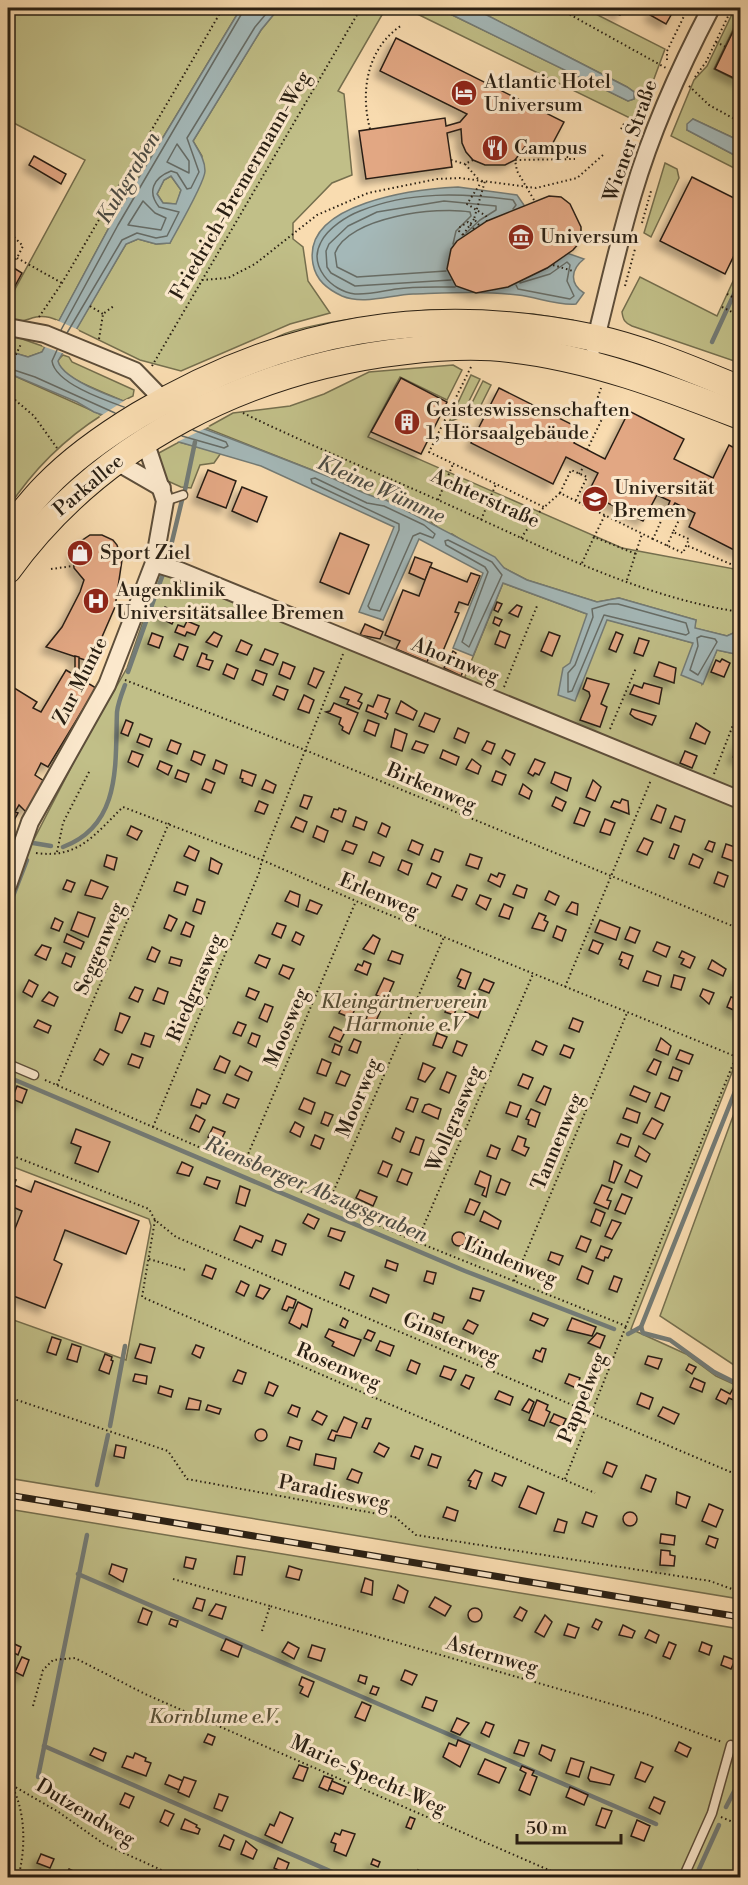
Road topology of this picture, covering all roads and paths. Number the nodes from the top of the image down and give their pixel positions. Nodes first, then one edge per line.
1 (223, 8) edge
2 (362, 8) edge
3 (558, 8) edge
4 (688, 8) edge
5 (711, 8) edge
6 (732, 8) edge
7 (402, 25) dead end
8 (716, 42) junction
9 (726, 47) dead end
10 (672, 70) junction
11 (683, 92) dead end
12 (697, 94) dead end
13 (626, 122) dead end
14 (741, 122) edge
15 (370, 129) dead end
16 (621, 129) dead end
17 (551, 148) dead end
18 (603, 155) dead end
19 (451, 159) dead end
20 (473, 160) dead end
21 (465, 164) junction
22 (482, 181) junction
23 (653, 186) dead end
24 (526, 187) junction
25 (534, 200) dead end
26 (474, 219) junction
27 (487, 221) dead end
28 (479, 225) dead end
29 (474, 229) dead end
30 (640, 229) dead end
31 (11, 234) dead end
32 (639, 250) dead end
33 (17, 258) junction
34 (553, 265) dead end
35 (8, 266) edge
36 (573, 272) dead end
37 (202, 280) junction
38 (62, 283) junction
39 (620, 292) dead end
40 (728, 294) dead end
41 (741, 301) edge
42 (115, 305) dead end
43 (90, 306) dead end
44 (722, 307) dead end
45 (103, 314) junction
46 (741, 316) edge
47 (8, 327) edge
48 (37, 332) junction
49 (596, 339) junction
50 (482, 347) junction
51 (19, 349) dead end
52 (94, 354) junction
53 (599, 366) junction
54 (8, 371) edge
55 (143, 378) junction
56 (741, 389) edge
57 (8, 394) edge
58 (221, 401) junction
59 (158, 404) junction
60 (741, 416) edge
61 (184, 417) junction
62 (145, 441) junction
63 (587, 450) dead end
64 (59, 451) dead end
65 (117, 462) junction
66 (454, 463) junction
67 (584, 466) dead end
68 (579, 474) junction
69 (496, 484) junction
70 (560, 493) junction
71 (163, 494) junction
72 (183, 495) dead end
73 (438, 500) junction
74 (576, 501) junction
75 (679, 505) dead end
76 (544, 507) junction
77 (675, 514) junction
78 (605, 515) junction
79 (481, 520) junction
80 (8, 531) edge
81 (673, 532) junction
82 (642, 533) junction
83 (594, 537) junction
84 (521, 538) junction
85 (653, 539) junction
86 (687, 545) junction
87 (668, 546) junction
88 (636, 554) junction
89 (154, 563) junction
90 (582, 563) junction
91 (73, 566) dead end
92 (741, 568) edge
93 (51, 569) dead end
94 (8, 570) edge
95 (627, 580) junction
96 (537, 606) dead end
97 (741, 612) edge
98 (348, 641) junction
99 (636, 668) dead end
100 (111, 674) junction
101 (498, 701) junction
102 (741, 707) edge
103 (604, 744) junction
104 (305, 750) junction
105 (657, 766) junction
106 (90, 770) dead end
107 (709, 787) junction
108 (741, 800) edge
109 (169, 824) junction
110 (18, 850) junction
111 (57, 852) junction
112 (262, 860) junction
113 (611, 878) junction
114 (8, 885) edge
115 (356, 901) junction
116 (741, 929) edge
117 (444, 937) junction
118 (533, 974) junction
119 (565, 987) junction
120 (627, 1012) junction
121 (741, 1047) edge
122 (737, 1056) junction
123 (8, 1064) edge
124 (34, 1075) joint
125 (57, 1085) junction
126 (153, 1126) junction
127 (8, 1154) edge
128 (243, 1166) junction
129 (328, 1204) junction
130 (155, 1221) junction
131 (417, 1242) junction
132 (148, 1259) junction
133 (186, 1270) dead end
134 (513, 1282) junction
135 (626, 1326) junction
136 (8, 1397) edge
137 (591, 1413) junction
138 (741, 1476) edge
139 (565, 1479) junction
140 (595, 1493) dead end
141 (172, 1579) dead end
142 (741, 1592) edge
143 (270, 1606) junction
144 (262, 1631) dead end
145 (33, 1706) dead end
146 (731, 1745) joint
147 (9, 1784) edge
148 (712, 1813) junction
149 (741, 1825) edge
150 (18, 1878) edge
151 (179, 1878) edge
152 (567, 1878) edge
153 (684, 1878) edge

1 - 38 path
2 - 37 path, Friedrich-Bremermann-Weg
3 - 10 path
4 - 10 path
5 - 10 street, Wiener Straße
6 - 8 path
7 - 15 path
8 - 9 path
8 - 11 path
10 - 49 street, Wiener Straße
12 - 14 path
13 - 16 path
17 - 24 path
18 - 24 path
19 - 21 path
20 - 21 path
21 - 22 path
22 - 24 path
22 - 26 path, bridge
22 - 27 path
22 - 37 path
23 - 30 path
24 - 25 path
26 - 28 path, bridge
26 - 29 path
31 - 33 path
32 - 39 path
33 - 35 path
33 - 38 path
34 - 36 path
37 - 55 path, Friedrich-Bremermann-Weg
38 - 48 path
40 - 41 path
42 - 45 path
43 - 45 path
44 - 46 path
45 - 52 path
47 - 48 street
48 - 52 street
49 - 53 street, Wiener Straße
49 - 56 main road, Parkallee
49 - 59 main road, Parkallee
50 - 53 main road, Parkallee
50 - 58 main road, Parkallee
50 - 66 path
51 - 54 path
52 - 55 street
53 - 60 main road, Parkallee
53 - 63 path
55 - 59 street
57 - 64 path
58 - 61 main road, Parkallee
58 - 73 path, Achterstraße
59 - 61 street
59 - 80 main road, Parkallee
61 - 62 main road, Parkallee
62 - 65 main road, Parkallee
62 - 71 street
65 - 71 street
65 - 94 main road, Parkallee
66 - 69 path
66 - 73 path
67 - 68 path
68 - 70 path
68 - 74 path
69 - 76 path
69 - 79 path
70 - 74 path
70 - 76 path
71 - 72 lane
71 - 89 street, Zur Munte
73 - 79 path, Achterstraße
74 - 78 path
75 - 77 path
76 - 84 path
77 - 81 path
77 - 85 path
78 - 82 path
78 - 83 path
79 - 84 path, Achterstraße
81 - 86 path
81 - 87 path
82 - 85 path
82 - 88 path
83 - 88 path
83 - 90 path
84 - 90 path, Achterstraße
85 - 87 path
86 - 87 path
86 - 92 path
88 - 95 path
89 - 98 street, Ahornweg
89 - 100 street, Zur Munte
90 - 95 path, Achterstraße
91 - 93 path
95 - 97 path, Achterstraße
96 - 101 path
98 - 101 street, Ahornweg
98 - 104 path, Riedgrasweg
99 - 103 path
100 - 104 path, Birkenweg
100 - 110 street, Zur Munte
101 - 103 street, Ahornweg
102 - 107 path
103 - 105 street, Ahornweg
104 - 112 path, Riedgrasweg
104 - 113 path, Birkenweg
105 - 107 street, Ahornweg
105 - 113 path
106 - 111 path
107 - 108 street, Ahornweg
109 - 111 path, Erlenweg
109 - 112 path, Erlenweg
109 - 125 path, Seggenweg
110 - 111 path, Erlenweg
110 - 114 street, Zur Munte
112 - 115 path, Erlenweg
112 - 126 path, Riedgrasweg
113 - 116 path, Birkenweg
113 - 119 path
115 - 117 path, Erlenweg
115 - 128 path, Moosweg
117 - 118 path, Erlenweg
117 - 129 path, Moorweg
118 - 119 path, Erlenweg
118 - 131 path, Wollgrasweg
119 - 120 path, Erlenweg
120 - 122 path, Erlenweg
120 - 134 path, Tannenweg
121 - 122 path
122 - 135 path
123 - 124 lane
124 - 125 path, Lindenweg
125 - 126 path, Lindenweg
126 - 128 path, Lindenweg
127 - 130 path, Ginsterweg
128 - 129 path, Lindenweg
129 - 131 path, Lindenweg
130 - 132 path, Rosenweg
130 - 137 path, Ginsterweg
131 - 134 path, Lindenweg
132 - 133 path
132 - 139 path, Rosenweg
134 - 135 path, Lindenweg
135 - 137 path, Pappelweg
136 - 142 path, Paradiesweg
137 - 138 path, Ginsterweg
137 - 139 path, Pappelweg
139 - 140 path, Rosenweg
141 - 143 path, Asternweg
143 - 144 path
143 - 146 path, Asternweg
145 - 152 path, Marie-Specht-Weg
146 - 148 lane
147 - 150 path
147 - 151 path, Dutzendweg
148 - 149 path
148 - 153 lane

